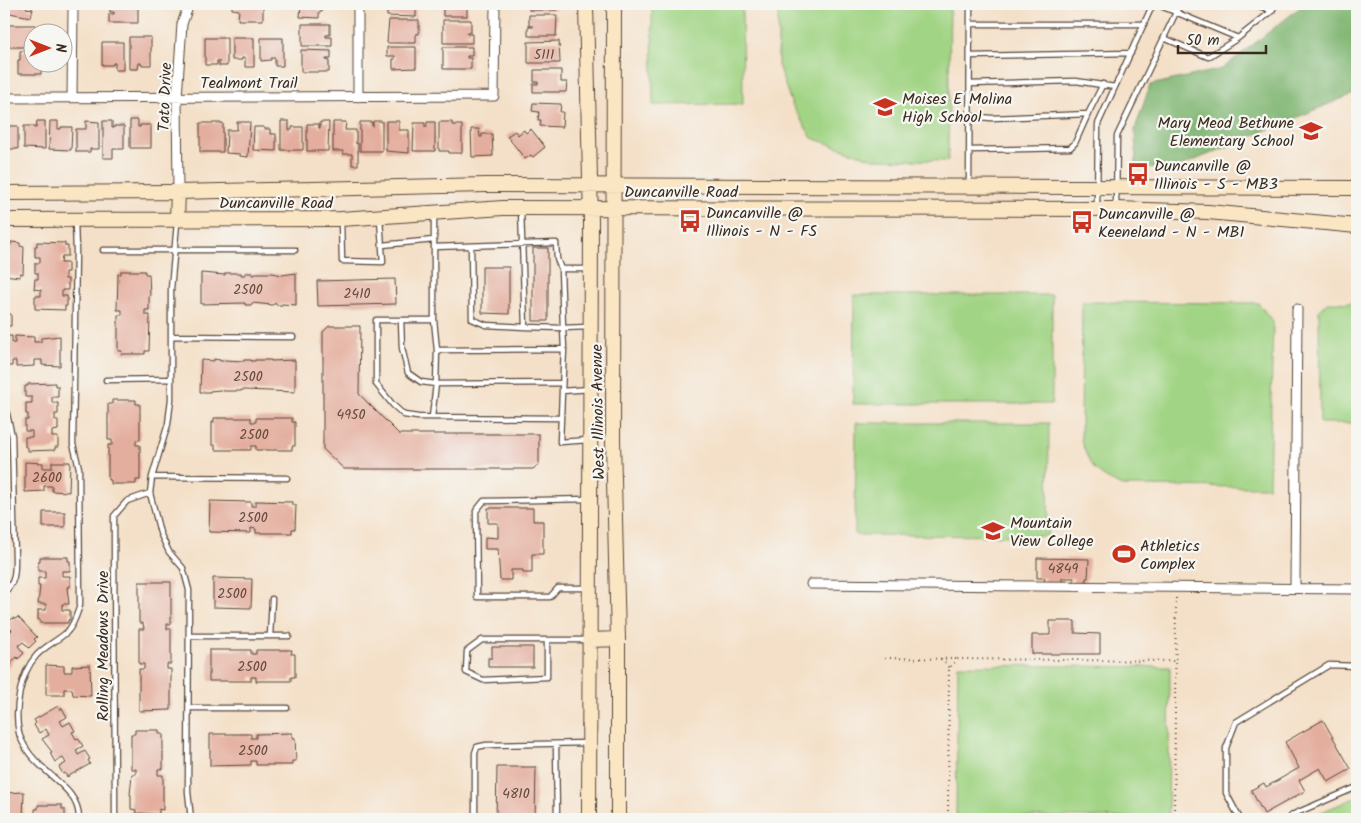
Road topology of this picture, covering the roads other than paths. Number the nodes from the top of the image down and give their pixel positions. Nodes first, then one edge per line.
1 (189, 4) edge
2 (358, 4) edge
3 (495, 4) edge
4 (586, 4) edge
5 (614, 4) edge
6 (970, 4) edge
7 (1155, 4) edge
8 (1180, 4) edge
9 (1255, 4) edge
10 (1275, 4) edge
11 (73, 9) dead end
12 (1272, 11) junction
13 (1176, 13) junction
14 (970, 24) junction
15 (1144, 24) junction
16 (1164, 38) junction
17 (1238, 38) junction
18 (1131, 53) junction
19 (970, 56) junction
20 (970, 84) junction
21 (1103, 84) junction
22 (1115, 87) junction
23 (72, 97) junction
24 (177, 97) junction
25 (358, 97) junction
26 (4, 98) edge
27 (1088, 114) junction
28 (970, 116) junction
29 (970, 150) junction
30 (591, 185) junction
31 (613, 185) junction
32 (969, 187) junction
33 (1097, 188) junction
34 (1117, 188) junction
35 (1357, 188) edge
36 (178, 192) junction
37 (4, 193) edge
38 (521, 208) junction
39 (591, 208) junction
40 (613, 208) junction
41 (1097, 210) junction
42 (1116, 210) junction
43 (434, 213) junction
44 (380, 217) junction
45 (341, 219) junction
46 (4, 220) edge
47 (75, 220) junction
48 (177, 220) junction
49 (1357, 226) edge
50 (434, 240) junction
51 (523, 244) junction
52 (382, 245) junction
53 (471, 246) junction
54 (434, 247) junction
55 (174, 249) junction
56 (103, 250) dead end
57 (295, 250) dead end
58 (561, 269) junction
59 (590, 269) junction
60 (1297, 309) dead end
61 (401, 320) junction
62 (434, 320) junction
63 (590, 326) junction
64 (525, 327) junction
65 (563, 328) junction
66 (171, 336) junction
67 (293, 338) dead end
68 (564, 349) junction
69 (436, 350) junction
70 (171, 379) junction
71 (106, 380) dead end
72 (562, 383) junction
73 (436, 384) junction
74 (590, 389) junction
75 (562, 391) junction
76 (4, 401) edge
77 (432, 417) junction
78 (561, 418) junction
79 (590, 440) junction
80 (613, 440) junction
81 (152, 477) junction
82 (286, 478) dead end
83 (150, 493) junction
84 (590, 499) junction
85 (811, 584) dead end
86 (590, 588) junction
87 (1295, 588) junction
88 (1357, 589) edge
89 (4, 593) edge
90 (272, 599) dead end
91 (189, 636) junction
92 (270, 636) junction
93 (289, 636) dead end
94 (547, 640) junction
95 (590, 640) junction
96 (618, 640) junction
97 (1357, 666) edge
98 (189, 708) junction
99 (286, 708) dead end
100 (589, 743) junction
101 (556, 744) junction
102 (1357, 787) edge
103 (79, 819) edge
104 (115, 819) edge
105 (191, 819) edge
106 (475, 819) edge
107 (557, 819) edge
108 (589, 819) edge
109 (618, 819) edge
110 (1240, 819) edge
111 (1287, 819) edge

1 - 24 street, Tato Drive
2 - 25 street
3 - 25 street, Tealmont Trail
4 - 30 main road, West Illinois Avenue
5 - 31 main road, West Illinois Avenue
6 - 14 lane
7 - 13 lane
7 - 15 lane
8 - 13 lane
9 - 12 lane
10 - 12 lane
11 - 23 street
12 - 17 lane
13 - 16 lane
13 - 17 lane
14 - 15 lane
14 - 19 lane
15 - 18 lane
16 - 17 lane
16 - 34 lane
18 - 19 lane
18 - 22 lane
19 - 20 lane
20 - 21 lane
20 - 28 lane
21 - 22 lane
21 - 27 lane
22 - 33 lane
23 - 24 street, Tealmont Trail
23 - 26 street, Tealmont Trail
24 - 25 street, Tealmont Trail
24 - 36 street, Tato Drive
27 - 28 lane
27 - 29 lane
28 - 29 lane
29 - 32 lane
30 - 31 main road, Duncanville Road
30 - 36 main road, Duncanville Road
30 - 39 main road, West Illinois Avenue
31 - 32 main road, Duncanville Road
31 - 40 main road, West Illinois Avenue
32 - 33 main road, Duncanville Road
33 - 34 main road, Duncanville Road
33 - 41 lane
34 - 35 main road, Duncanville Road
34 - 42 lane
36 - 37 main road, Duncanville Road
36 - 48 main road
38 - 39 main road, Duncanville Road
38 - 43 main road, Duncanville Road
38 - 51 lane
39 - 40 main road, Duncanville Road
39 - 59 main road, West Illinois Avenue
40 - 41 main road, Duncanville Road
40 - 80 main road, West Illinois Avenue
41 - 42 main road, Duncanville Road
42 - 49 main road, Duncanville Road
43 - 44 main road, Duncanville Road
43 - 50 lane
44 - 45 main road, Duncanville Road
44 - 52 lane
45 - 48 main road, Duncanville Road
45 - 52 lane
46 - 47 main road, Duncanville Road
47 - 48 main road, Duncanville Road
47 - 103 lane
48 - 55 lane
50 - 52 lane
50 - 54 lane
51 - 53 lane
51 - 58 lane
51 - 64 lane
53 - 54 lane
53 - 64 lane
54 - 62 lane
55 - 56 lane
55 - 57 lane
55 - 66 lane
58 - 59 lane
58 - 65 lane
59 - 63 main road, West Illinois Avenue
60 - 87 street
61 - 62 lane
61 - 73 lane
61 - 77 lane
62 - 69 lane
63 - 65 lane
63 - 74 main road, West Illinois Avenue
64 - 65 lane
65 - 68 lane
66 - 67 lane
66 - 70 lane
68 - 69 lane
68 - 72 lane
69 - 73 lane
70 - 71 lane
70 - 81 lane
72 - 73 lane
72 - 75 lane
73 - 77 lane
74 - 75 lane
74 - 79 main road, West Illinois Avenue
75 - 78 lane
76 - 89 lane
77 - 78 lane
78 - 79 lane
79 - 80 main road
79 - 84 main road, West Illinois Avenue
80 - 96 main road, West Illinois Avenue
81 - 82 lane
81 - 83 lane
83 - 91 lane
83 - 104 lane, Rolling Meadows Drive
84 - 86 main road, West Illinois Avenue
84 - 86 lane
85 - 87 street
86 - 95 main road, West Illinois Avenue
87 - 88 street
90 - 92 lane
91 - 92 lane
91 - 98 lane
92 - 93 lane
94 - 94 lane
94 - 95 lane
95 - 96 main road
95 - 100 main road, West Illinois Avenue
96 - 109 main road, West Illinois Avenue
97 - 110 lane
98 - 99 lane
98 - 105 lane
100 - 101 lane
100 - 108 main road, West Illinois Avenue
101 - 106 lane
101 - 107 lane
102 - 111 lane

